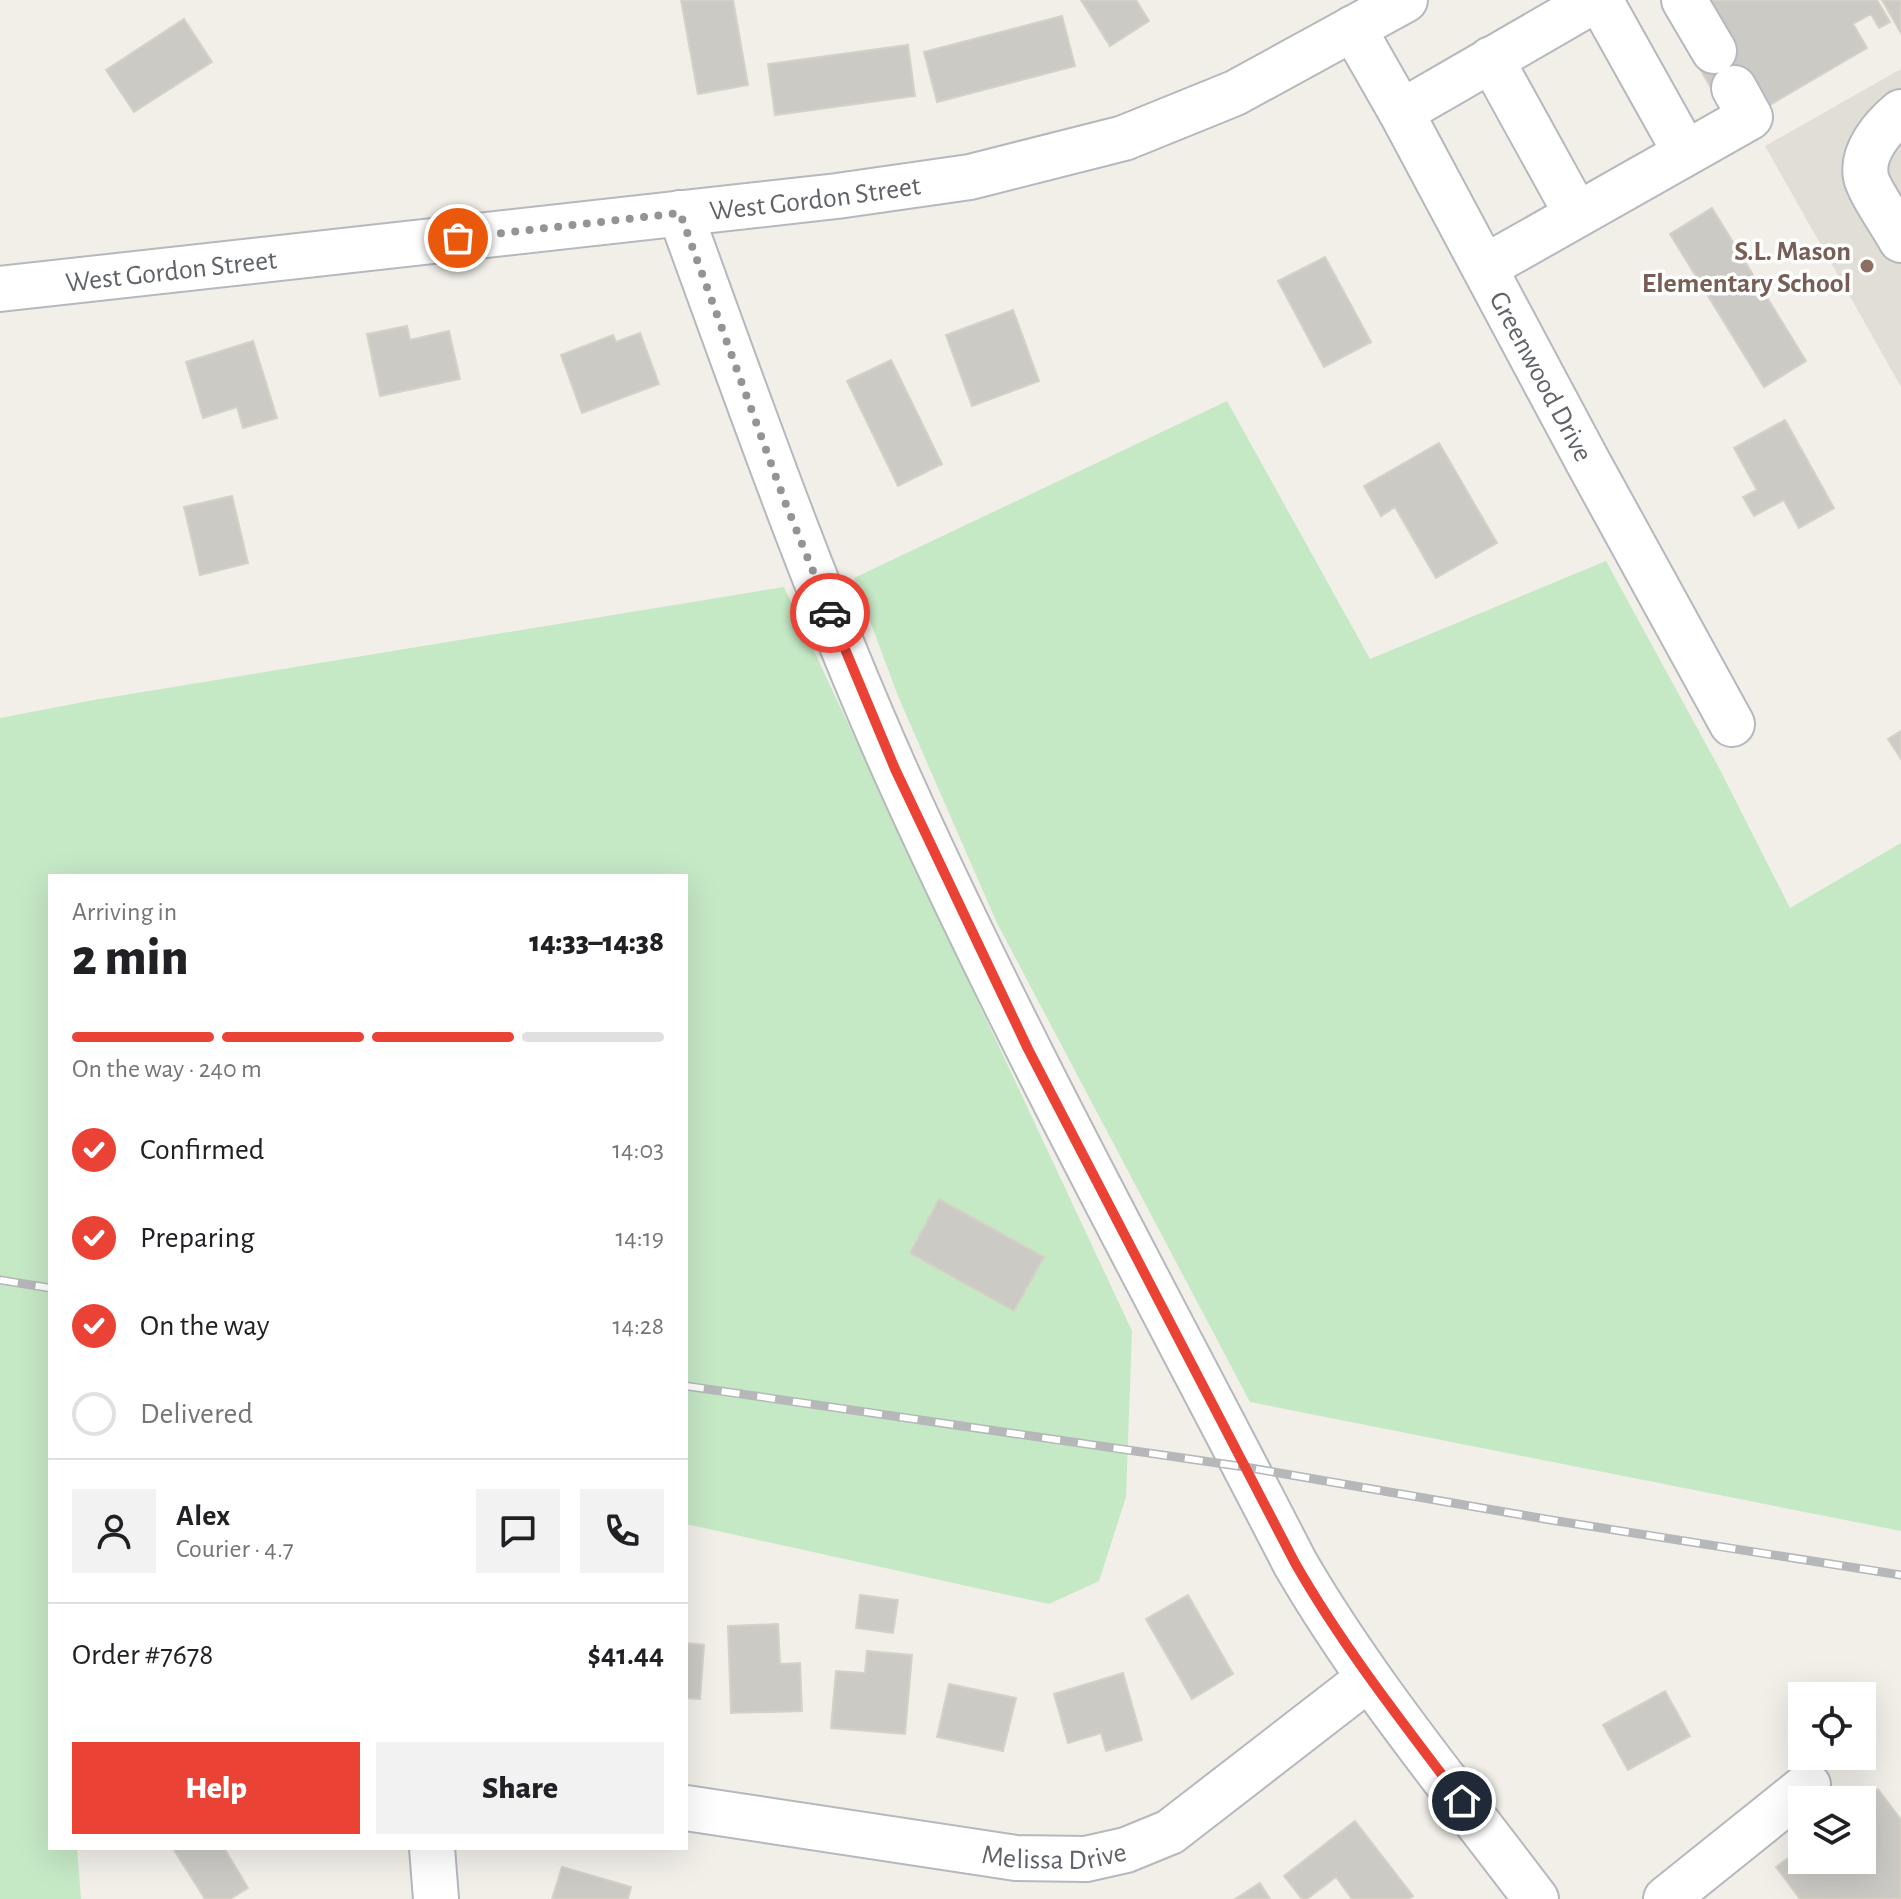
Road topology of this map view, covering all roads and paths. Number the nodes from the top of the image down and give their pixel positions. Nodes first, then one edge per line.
1 (1405, 0) edge
2 (1598, 0) edge
3 (1684, 0) edge
4 (1353, 28) junction
5 (1491, 59) junction
6 (1401, 112) junction
7 (1901, 112) edge
8 (1685, 152) junction
9 (680, 213) junction
10 (1576, 213) junction
11 (1901, 240) edge
12 (1485, 267) junction
13 (0, 289) edge
14 (1732, 724) dead end
15 (1369, 1678) junction
16 (1808, 1785) dead end
17 (688, 1808) edge
18 (432, 1850) edge
19 (1676, 1896) edge
20 (436, 1899) edge
21 (1536, 1899) edge

1 - 4 street, West Gordon Street
2 - 5 street
2 - 8 street
3 - 8 street
4 - 6 street, Greenwood Drive
4 - 9 street, West Gordon Street
5 - 6 street
5 - 10 street
6 - 12 street, Greenwood Drive
7 - 11 street
8 - 10 street
9 - 13 street, West Gordon Street
9 - 15 street
10 - 12 street
12 - 14 street, Greenwood Drive
15 - 17 street, Melissa Drive
15 - 21 street
16 - 19 street
18 - 20 street

